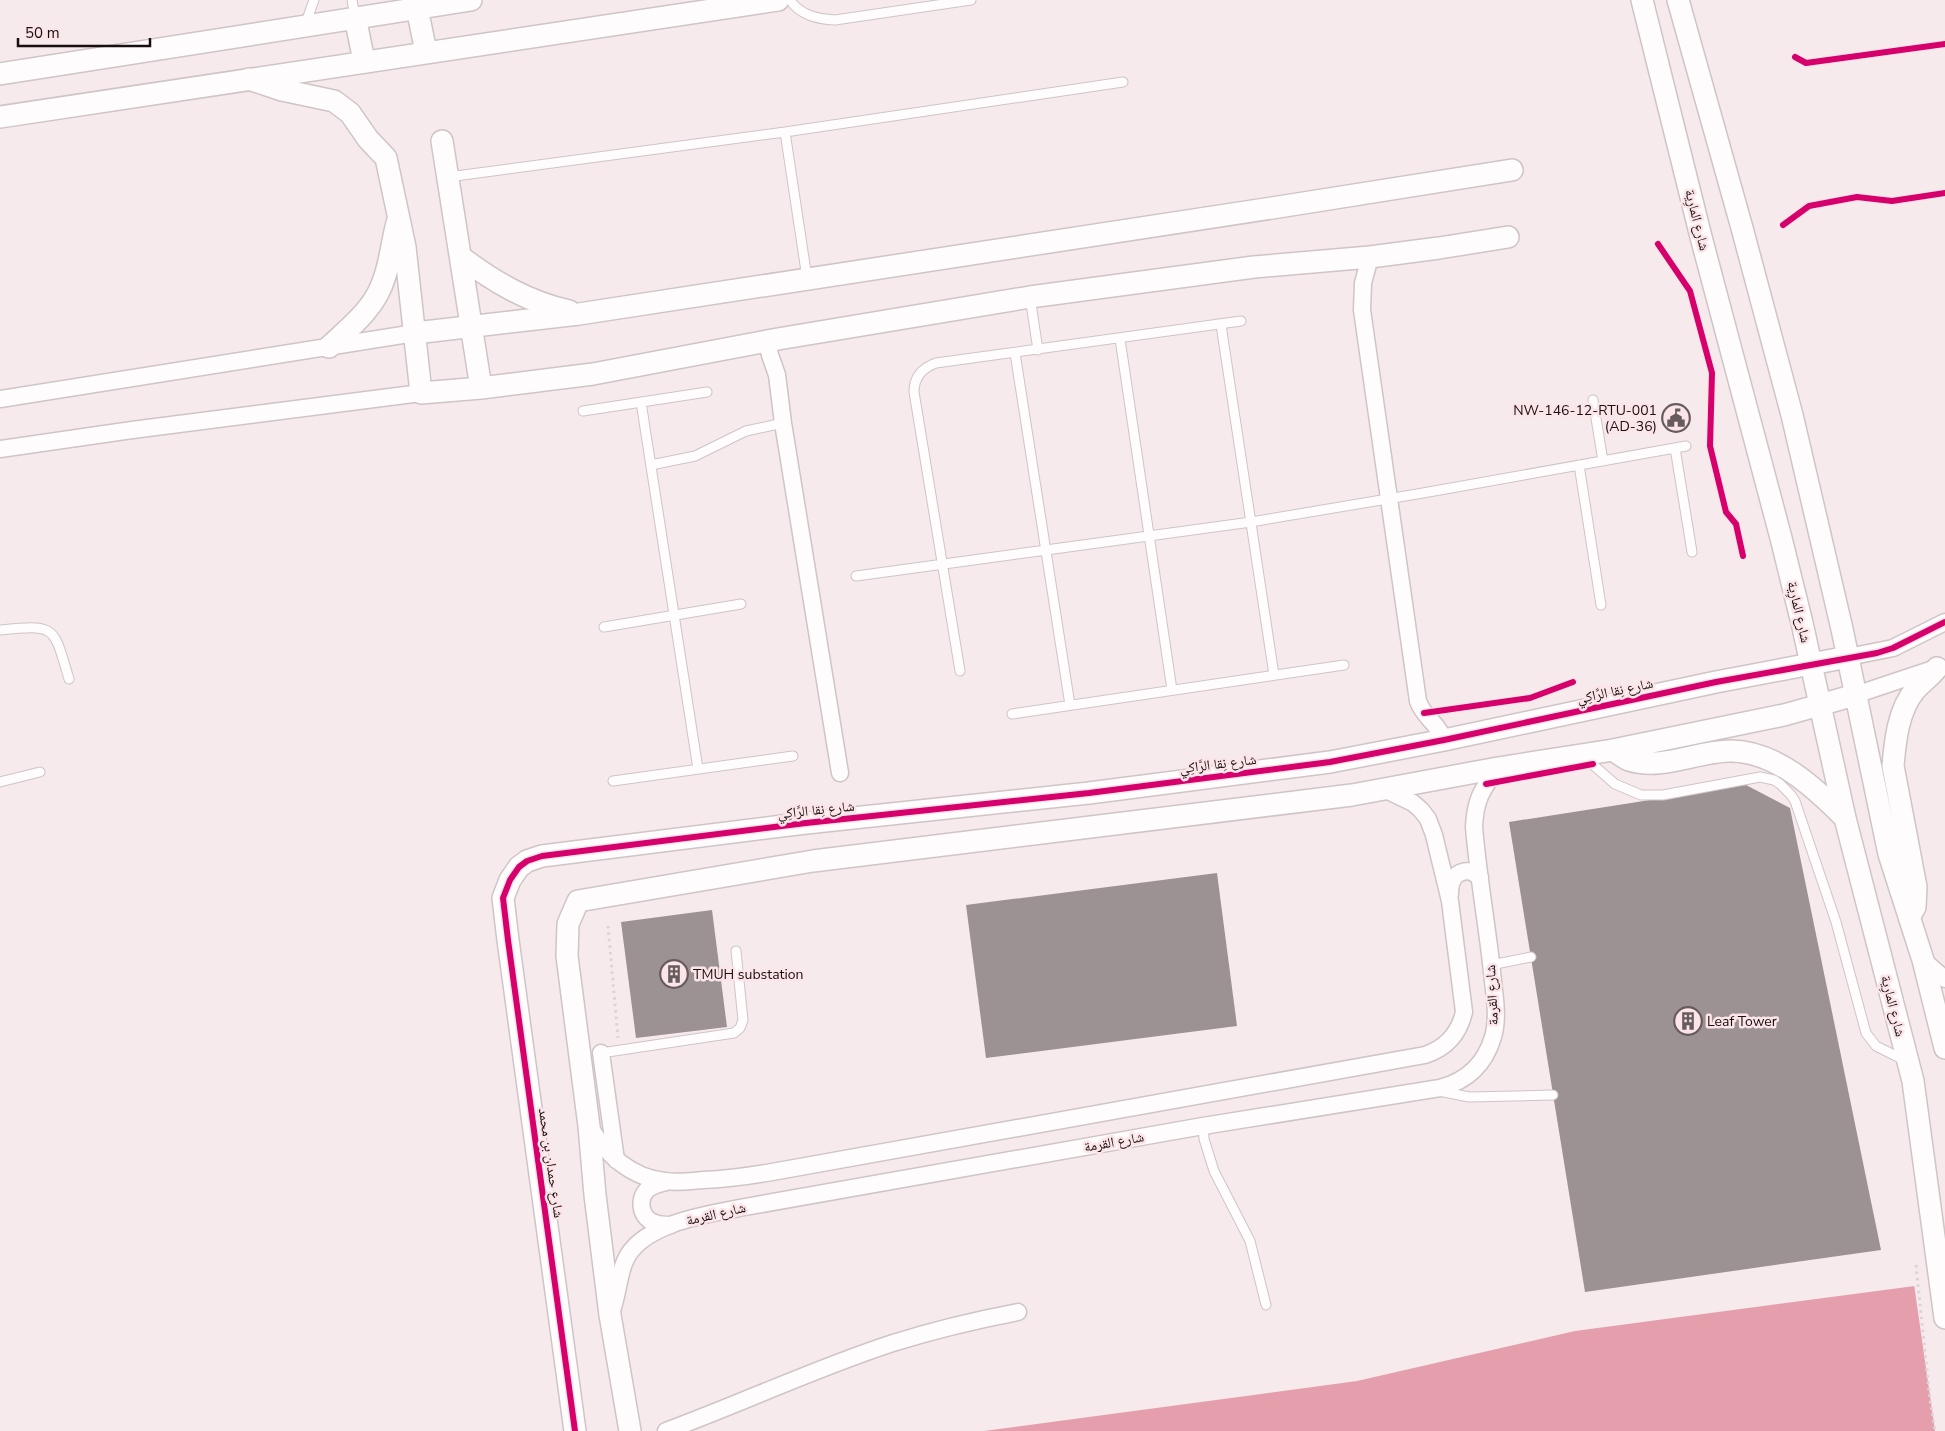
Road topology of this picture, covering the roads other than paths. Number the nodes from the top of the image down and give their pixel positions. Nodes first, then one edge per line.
1 (314, 0) edge
2 (472, 0) edge
3 (778, 0) edge
4 (790, 0) edge
5 (971, 0) edge
6 (1642, 0) edge
7 (1678, 0) edge
8 (450, 2) edge
9 (353, 8) edge
10 (417, 8) junction
11 (305, 25) junction
12 (426, 52) junction
13 (364, 61) junction
14 (0, 74) edge
15 (249, 79) junction
16 (1123, 82) dead end
17 (0, 117) edge
18 (785, 132) junction
19 (442, 141) dead end
20 (1512, 170) dead end
21 (448, 177) junction
22 (399, 213) junction
23 (1508, 237) dead end
24 (460, 257) junction
25 (1370, 257) junction
26 (807, 278) junction
27 (1030, 297) junction
28 (579, 314) junction
29 (1241, 321) dead end
30 (1222, 325) junction
31 (472, 327) junction
32 (415, 333) junction
33 (1120, 339) junction
34 (773, 340) junction
35 (330, 347) junction
36 (1038, 350) junction
37 (1015, 353) junction
38 (481, 388) junction
39 (707, 392) dead end
40 (421, 393) junction
41 (0, 400) edge
42 (1593, 400) dead end
43 (641, 402) junction
44 (583, 411) dead end
45 (783, 423) junction
46 (1686, 446) dead end
47 (1675, 448) junction
48 (0, 449) edge
49 (1602, 461) junction
50 (651, 464) junction
51 (1578, 465) junction
52 (1389, 499) junction
53 (1251, 522) junction
54 (1149, 536) junction
55 (1046, 550) junction
56 (1692, 552) dead end
57 (943, 565) junction
58 (856, 576) dead end
59 (741, 604) dead end
60 (1601, 605) dead end
61 (674, 615) junction
62 (1945, 622) edge
63 (604, 627) dead end
64 (0, 630) edge
65 (1848, 657) junction
66 (1344, 664) dead end
67 (1811, 664) junction
68 (1941, 665) edge
69 (960, 671) dead end
70 (1274, 675) junction
71 (69, 679) dead end
72 (1172, 690) junction
73 (1855, 695) junction
74 (1819, 705) junction
75 (1070, 706) junction
76 (1012, 714) dead end
77 (1444, 740) junction
78 (1613, 750) junction
79 (1582, 755) junction
80 (794, 756) dead end
81 (1498, 768) junction
82 (698, 769) junction
83 (40, 772) dead end
84 (840, 773) dead end
85 (613, 781) dead end
86 (0, 782) edge
87 (1386, 790) junction
88 (1845, 818) junction
89 (1480, 878) junction
90 (504, 898) joint
91 (1450, 901) junction
92 (1909, 918) junction
93 (736, 951) dead end
94 (1531, 957) dead end
95 (1923, 960) junction
96 (1491, 965) junction
97 (1945, 979) edge
98 (1945, 1048) edge
99 (601, 1053) joint
100 (1907, 1061) junction
101 (1429, 1089) junction
102 (1553, 1095) dead end
103 (589, 1126) junction
104 (1203, 1126) junction
105 (616, 1160) junction
106 (666, 1182) junction
107 (674, 1225) junction
108 (1266, 1305) dead end
109 (1018, 1312) dead end
110 (1945, 1318) edge
111 (612, 1325) junction
112 (575, 1431) edge
113 (630, 1431) edge
114 (666, 1431) edge

1 - 11 lane
2 - 8 street
3 - 12 street
4 - 5 lane
6 - 67 street, شارع المارِية
7 - 65 street
8 - 10 street
9 - 10 street
9 - 11 street
9 - 13 street
10 - 12 street
11 - 14 street
12 - 13 street
13 - 15 street
15 - 17 street
15 - 22 street
16 - 18 lane
18 - 21 lane
18 - 26 lane
19 - 21 street
20 - 26 street
21 - 24 street
22 - 32 street
22 - 35 street
23 - 25 street
24 - 28 street
24 - 31 street
25 - 27 street
25 - 52 street
26 - 28 street
27 - 34 street
27 - 36 lane
28 - 31 street
29 - 30 lane
30 - 33 lane
30 - 53 lane
31 - 32 street
31 - 38 street
32 - 35 street
32 - 40 street
33 - 36 lane
33 - 54 lane
34 - 38 street
34 - 45 street
35 - 41 street
36 - 37 lane
37 - 55 lane
37 - 57 lane
38 - 40 street
39 - 43 lane
40 - 48 street
42 - 49 lane
43 - 44 lane
43 - 50 lane
45 - 50 lane
45 - 84 street
46 - 47 lane
47 - 49 lane
47 - 56 lane
49 - 51 lane
50 - 61 lane
51 - 52 lane
51 - 60 lane
52 - 53 lane
52 - 77 street
53 - 54 lane
53 - 70 lane
54 - 55 lane
54 - 72 lane
55 - 57 lane
55 - 75 lane
57 - 58 lane
57 - 69 lane
59 - 61 lane
61 - 63 lane
61 - 82 lane
62 - 65 street, شارع نِقا الرَّاكِي
64 - 71 lane
65 - 67 street, شارع نِقا الرَّاكِي
65 - 73 street
66 - 70 lane
67 - 74 street, شارع المارِية
67 - 77 street, شارع نِقا الرَّاكِي
68 - 73 street
68 - 92 street
70 - 72 lane
72 - 75 lane
73 - 74 street
73 - 92 street
74 - 78 street
74 - 88 street, شارع المارِية
75 - 76 lane
77 - 90 street, شارع نِقا الرَّاكِي
78 - 79 street
78 - 88 street
79 - 81 street
79 - 100 lane
80 - 82 lane
81 - 87 street
81 - 89 street, شارع القرمة
82 - 85 lane
83 - 86 lane
87 - 91 street, شارع القرمة
87 - 103 street
88 - 100 street, شارع المارِية
89 - 91 street, شارع القرمة
89 - 96 street, شارع القرمة
90 - 112 street, شارع حمدان بن محمد
91 - 106 street, شارع القرمة
92 - 95 street
93 - 99 lane
94 - 96 lane
95 - 97 street
95 - 98 street
96 - 101 street, شارع القرمة
99 - 105 street
100 - 110 street, شارع المارِية
101 - 102 lane
101 - 104 street, شارع القرمة
103 - 105 street, شارع القرمة
103 - 111 street
104 - 107 street, شارع القرمة
104 - 108 lane
105 - 106 street, شارع القرمة
106 - 107 street
107 - 111 street, شارع القرمة
109 - 114 street
111 - 113 street

